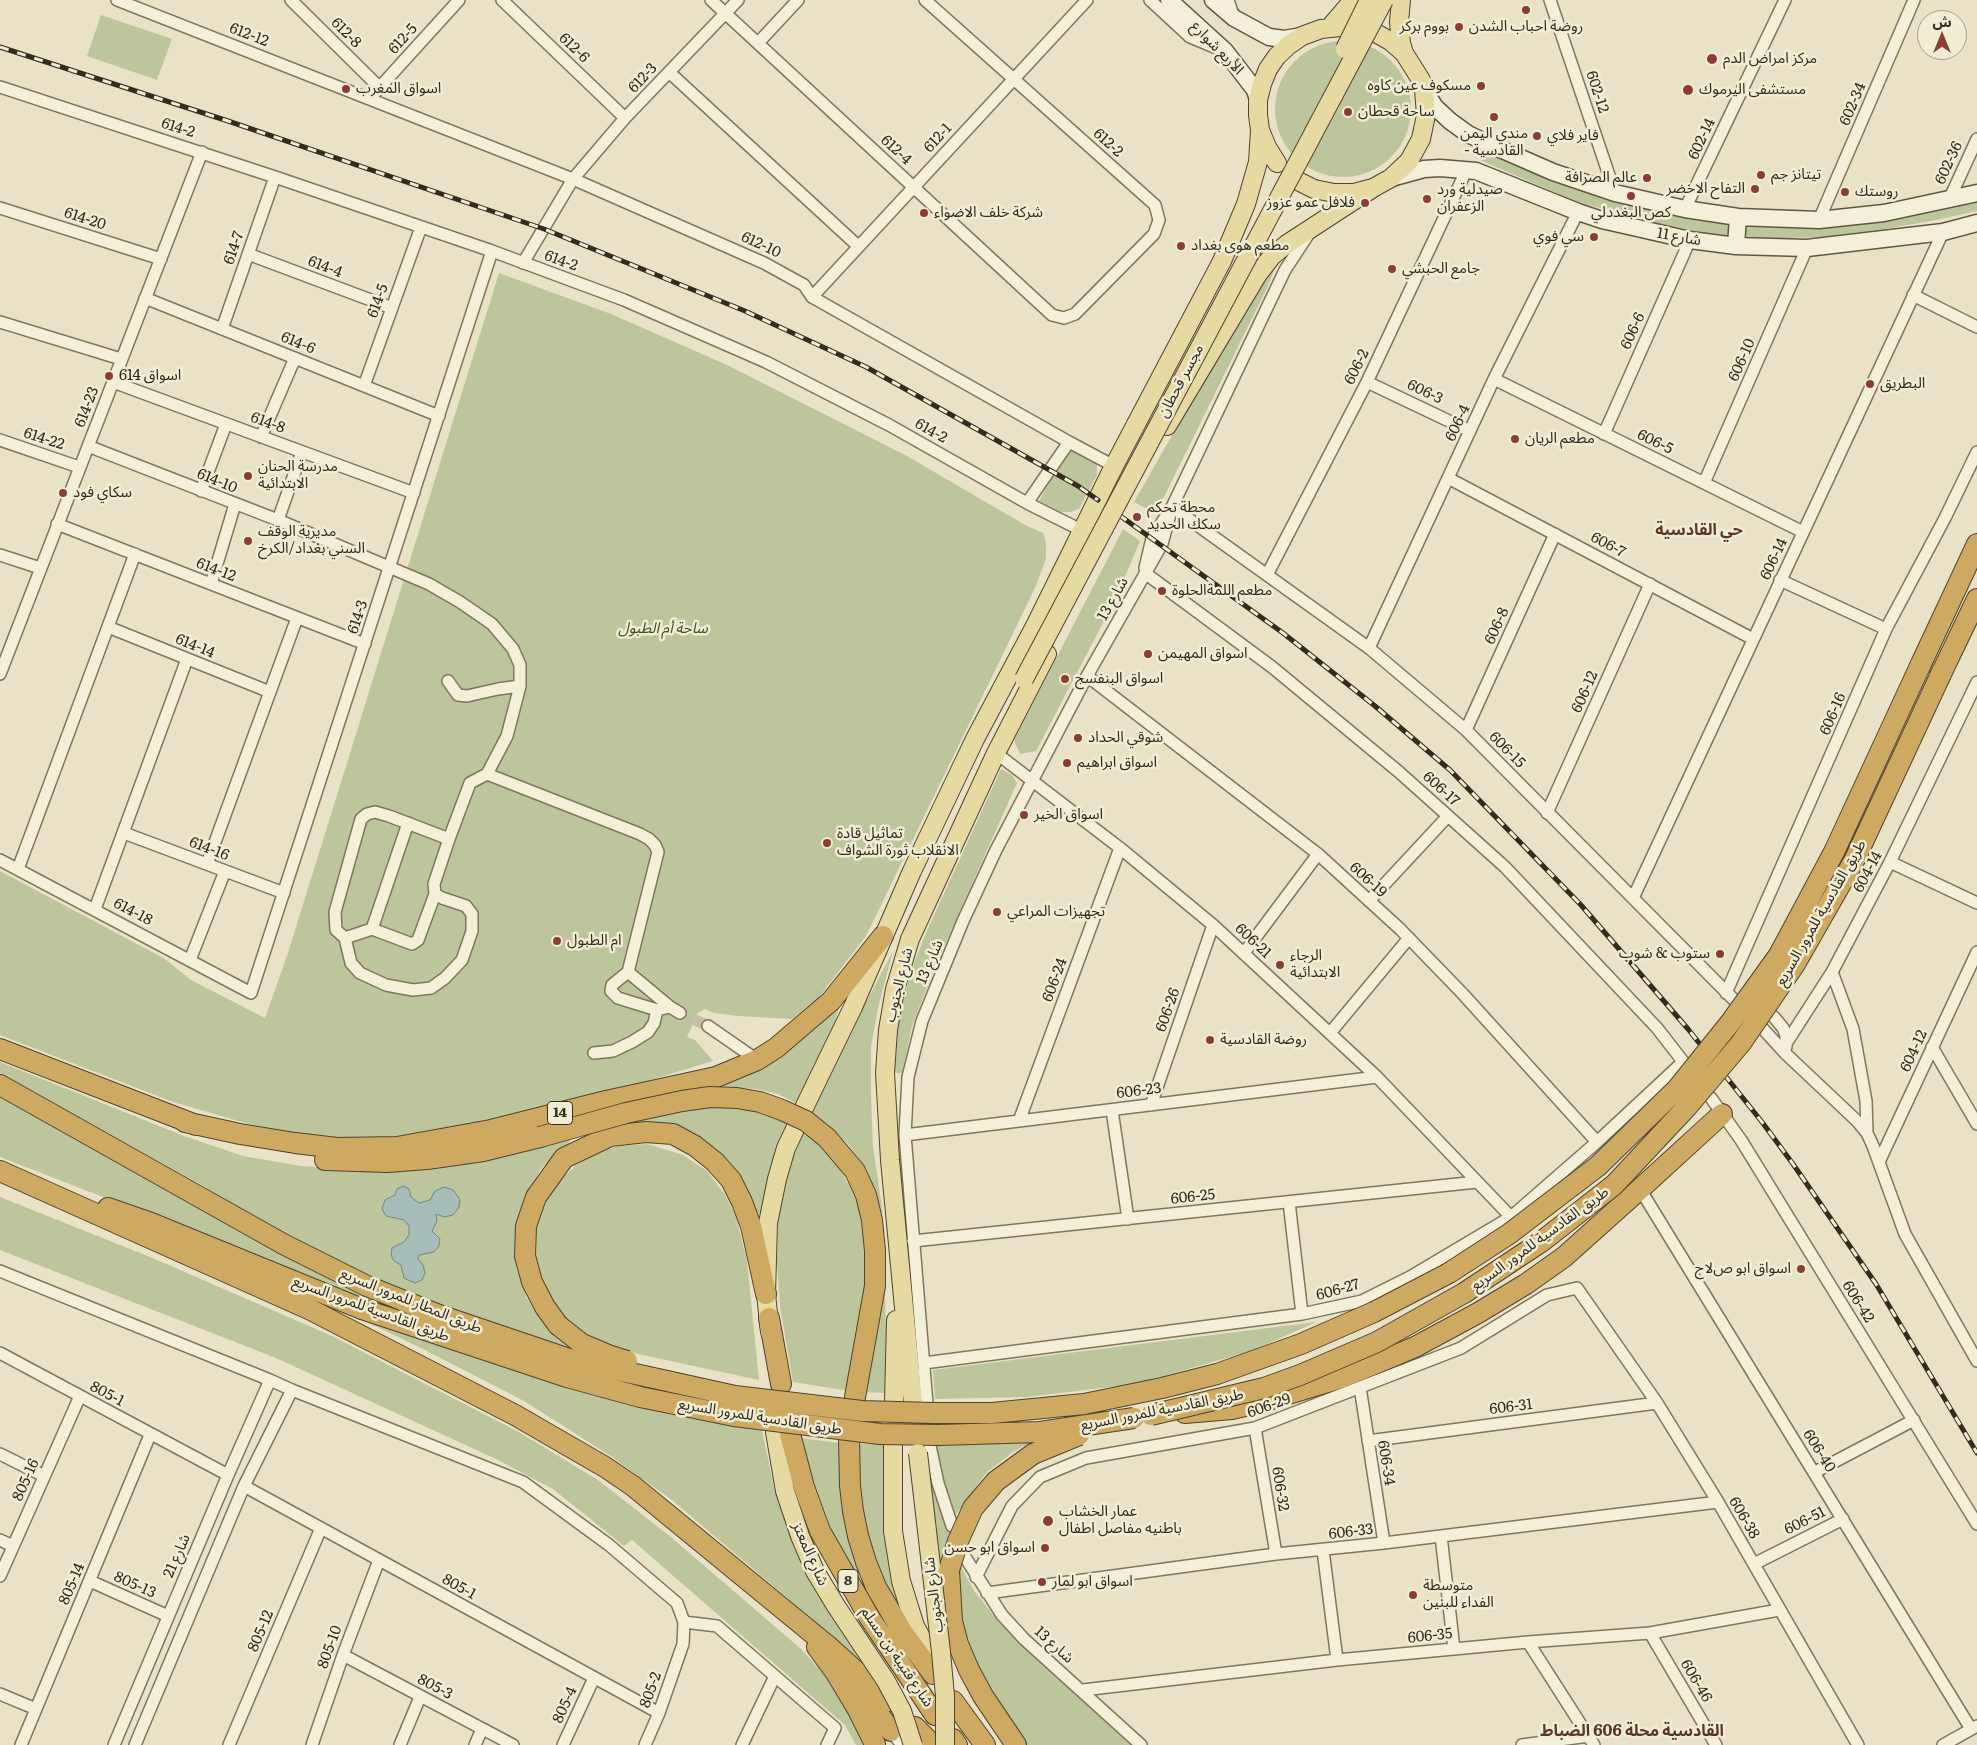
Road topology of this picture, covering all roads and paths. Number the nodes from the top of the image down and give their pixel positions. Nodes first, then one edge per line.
1 (117, 0) edge
2 (291, 0) edge
3 (459, 0) edge
4 (502, 0) edge
5 (711, 0) edge
6 (738, 0) edge
7 (798, 0) edge
8 (925, 0) edge
9 (1087, 0) edge
10 (1150, 0) edge
11 (1169, 0) edge
12 (1213, 0) edge
13 (1228, 0) edge
14 (1352, 0) edge
15 (1370, 0) edge
16 (1384, 0) edge
17 (1401, 0) edge
18 (1550, 0) edge
19 (1785, 0) edge
20 (1914, 0) edge
21 (725, 13) junction
22 (1234, 18) junction
23 (1350, 26) dead end
24 (1330, 27) junction
25 (1374, 32) dead end
26 (1302, 36) junction
27 (758, 43) junction
28 (1224, 51) junction
29 (1404, 53) junction
30 (669, 72) junction
31 (1013, 78) junction
32 (0, 87) edge
33 (379, 87) junction
34 (1424, 90) junction
35 (370, 98) junction
36 (1258, 100) junction
37 (625, 118) junction
38 (1260, 130) junction
39 (1977, 139) edge
40 (202, 152) junction
41 (1277, 163) dead end
42 (1467, 169) junction
43 (275, 177) junction
44 (1391, 178) junction
45 (572, 179) junction
46 (1296, 180) dead end
47 (913, 186) junction
48 (1373, 188) junction
49 (1615, 193) junction
50 (1977, 193) edge
51 (1949, 200) junction
52 (0, 208) edge
53 (1685, 209) junction
54 (1578, 212) junction
55 (1738, 217) junction
56 (1323, 219) junction
57 (1819, 220) junction
58 (1977, 223) edge
59 (421, 227) junction
60 (1943, 232) junction
61 (1690, 240) junction
62 (858, 246) junction
63 (1736, 246) junction
64 (1807, 248) junction
65 (492, 251) junction
66 (248, 254) junction
67 (161, 259) junction
68 (523, 262) junction
69 (1913, 294) junction
70 (812, 297) junction
71 (145, 298) junction
72 (392, 308) junction
73 (1064, 318) joint
74 (0, 322) edge
75 (1977, 328) edge
76 (222, 329) junction
77 (295, 358) junction
78 (121, 359) junction
79 (1494, 379) junction
80 (112, 382) junction
81 (1367, 382) junction
82 (364, 386) junction
83 (438, 416) junction
84 (226, 424) junction
85 (1470, 430) junction
86 (1604, 434) junction
87 (261, 437) junction
88 (0, 440) edge
89 (1069, 442) junction
90 (88, 446) junction
91 (302, 452) junction
92 (1977, 452) edge
93 (1114, 466) junction
94 (80, 467) junction
95 (1448, 478) junction
96 (1704, 483) junction
97 (201, 491) junction
98 (414, 493) junction
99 (1027, 503) junction
100 (235, 504) junction
101 (1172, 507) junction
102 (278, 520) junction
103 (57, 524) junction
104 (1083, 531) junction
105 (1803, 532) junction
106 (1555, 534) junction
107 (1977, 544) edge
108 (135, 554) junction
109 (0, 555) edge
110 (390, 567) junction
111 (40, 568) junction
112 (1145, 572) junction
113 (1267, 575) junction
114 (1780, 580) junction
115 (211, 584) junction
116 (1650, 584) junction
117 (1977, 599) edge
118 (297, 618) junction
119 (108, 627) junction
120 (1886, 629) junction
121 (1753, 639) junction
122 (365, 644) junction
123 (1369, 648) junction
124 (187, 659) junction
125 (0, 672) edge
126 (1087, 676) junction
127 (1021, 677) junction
128 (448, 681) dead end
129 (1977, 682) edge
130 (520, 686) junction
131 (270, 692) junction
132 (1466, 730) junction
133 (966, 759) junction
134 (993, 760) junction
135 (487, 774) junction
136 (1032, 780) junction
137 (1547, 813) junction
138 (1448, 816) junction
139 (408, 823) junction
140 (124, 833) junction
141 (449, 839) junction
142 (1120, 848) junction
143 (1318, 854) junction
144 (0, 860) edge
145 (1890, 862) junction
146 (207, 864) junction
147 (18, 870) junction
148 (226, 871) junction
149 (284, 893) junction
150 (435, 894) junction
151 (1633, 898) junction
152 (1369, 901) junction
153 (1977, 902) edge
154 (95, 909) junction
155 (1213, 925) junction
156 (372, 929) junction
157 (882, 936) junction
158 (345, 938) junction
159 (1409, 938) junction
160 (1977, 952) edge
161 (1244, 953) junction
162 (190, 960) junction
163 (628, 972) junction
164 (1832, 972) junction
165 (1716, 982) junction
166 (1738, 984) junction
167 (251, 993) joint
168 (1726, 993) junction
169 (670, 1007) junction
170 (658, 1010) junction
171 (680, 1013) tunnel mouth
172 (1774, 1017) dead end
173 (708, 1026) tunnel mouth
174 (1330, 1032) junction
175 (1932, 1047) junction
176 (1786, 1048) junction
177 (0, 1049) edge
178 (594, 1053) dead end
179 (757, 1060) junction
180 (1684, 1063) joint
181 (1377, 1077) junction
182 (0, 1086) edge
183 (1151, 1105) junction
184 (1716, 1106) joint
185 (1112, 1110) junction
186 (1019, 1121) junction
187 (185, 1122) junction
188 (1977, 1124) edge
189 (1867, 1133) junction
190 (904, 1135) junction
191 (1597, 1142) junction
192 (1879, 1162) junction
193 (0, 1170) edge
194 (1477, 1182) junction
195 (1640, 1189) junction
196 (1289, 1202) junction
197 (1510, 1217) junction
198 (1128, 1219) junction
199 (895, 1221) junction
200 (913, 1241) junction
201 (0, 1272) edge
202 (766, 1294) junction
203 (1595, 1311) joint
204 (1302, 1314) junction
205 (769, 1318) joint
206 (0, 1353) edge
207 (1977, 1361) edge
208 (924, 1363) junction
209 (270, 1380) junction
210 (777, 1383) dead end
211 (1360, 1387) junction
212 (292, 1390) junction
213 (80, 1396) junction
214 (855, 1397) dead end
215 (894, 1402) dead end
216 (920, 1403) joint
217 (1658, 1403) junction
218 (801, 1404) junction
219 (1142, 1416) junction
220 (1914, 1420) junction
221 (1255, 1428) junction
222 (782, 1433) joint
223 (150, 1435) junction
224 (849, 1440) dead end
225 (1368, 1441) junction
226 (893, 1444) dead end
227 (921, 1448) joint
228 (0, 1454) edge
229 (1815, 1472) junction
230 (228, 1475) junction
231 (44, 1476) junction
232 (244, 1486) junction
233 (1718, 1502) junction
234 (1843, 1519) junction
235 (1977, 1524) edge
236 (952, 1526) dead end
237 (321, 1528) junction
238 (1441, 1536) junction
239 (0, 1540) edge
240 (1384, 1543) junction
241 (13, 1546) junction
242 (1323, 1550) junction
243 (964, 1554) dead end
244 (1276, 1554) junction
245 (379, 1560) junction
246 (1754, 1564) junction
247 (949, 1570) junction
248 (0, 1576) edge
249 (976, 1577) junction
250 (90, 1581) junction
251 (987, 1593) junction
252 (1779, 1610) junction
253 (168, 1616) junction
254 (796, 1620) junction
255 (684, 1622) junction
256 (1650, 1633) junction
257 (1528, 1642) junction
258 (1454, 1648) junction
259 (343, 1655) junction
260 (1337, 1660) junction
261 (935, 1661) junction
262 (775, 1676) junction
263 (862, 1677) junction
264 (594, 1678) junction
265 (1083, 1690) junction
266 (0, 1694) edge
267 (420, 1696) junction
268 (889, 1702) dead end
269 (956, 1704) dead end
270 (36, 1710) junction
271 (659, 1713) junction
272 (935, 1715) dead end
273 (1974, 1728) edge
274 (482, 1729) junction
275 (914, 1736) edge
276 (897, 1738) edge
277 (1591, 1741) edge
278 (952, 1743) edge
279 (875, 1744) edge
280 (1714, 1744) edge
281 (21, 1745) edge
282 (114, 1745) edge
283 (135, 1745) edge
284 (229, 1745) edge
285 (312, 1745) edge
286 (400, 1745) edge
287 (475, 1745) edge
288 (513, 1745) edge
289 (564, 1745) edge
290 (645, 1745) edge
291 (742, 1745) edge
292 (827, 1745) edge
293 (933, 1745) edge
294 (985, 1745) edge
295 (1016, 1745) edge
296 (1141, 1745) edge
297 (1522, 1745) edge
298 (1858, 1745) edge
299 (1943, 1745) edge

1 - 35 street, 612-12
2 - 33 street, 612-8
3 - 33 street, 612-5
4 - 37 street, 612-6
5 - 21 street, 612-4
6 - 21 street, 612-3
7 - 27 street
8 - 31 street, 612-2
9 - 31 street, 612-1
10 - 28 street
11 - 28 street, الأربع شوارع
12 - 22 street, الأربع شوارع
13 - 22 street
14 - 24 main road
15 - 127 main road, مجسر قحطان, bridge
16 - 127 main road, مجسر قحطان, bridge
17 - 29 main road
18 - 49 street, 602-12
19 - 53 street, 602-14
20 - 57 street, 602-34
21 - 27 street, 612-4
21 - 30 street, 612-3
22 - 26 street, الأربع شوارع
23 - 24 main road
24 - 26 main road
25 - 29 main road
26 - 36 main road
27 - 47 street, 612-4
28 - 36 street, الأربع شوارع
29 - 34 main road
30 - 37 street, 612-3
30 - 62 street
31 - 47 street, 612-1
31 - 73 street, 612-2
32 - 40 street, 614-2
33 - 35 street, 612-5
34 - 44 main road
34 - 49 street, شارع 11
35 - 45 street, 612-10
36 - 38 main road
37 - 45 street, 612-3
38 - 41 main road
38 - 93 main road
39 - 51 street, 602-36
40 - 43 street, 614-2
40 - 67 street, 614-23
42 - 44 street, شارع 11
42 - 54 street, شارع 11
42 - 81 street, 606-2
43 - 59 street, 614-2
43 - 66 street, 614-7
44 - 48 main road
45 - 68 street, 612-3
45 - 70 street, 612-10
46 - 48 main road
47 - 62 street, 612-1
47 - 73 street, 612-4
48 - 56 main road
49 - 53 street, شارع 11
50 - 51 street, شارع 11
51 - 57 street, شارع 11
52 - 67 street, 614-20
53 - 55 street, شارع 11
54 - 61 street, شارع 11
54 - 79 street, 606-4
55 - 57 street, شارع 11
55 - 63 street
56 - 101 street, شارع 13
56 - 134 main road
58 - 60 street, شارع 11
59 - 65 street, 614-2
59 - 72 street, 614-5
60 - 64 street, شارع 11
60 - 69 street, 606-14
61 - 63 street, شارع 11
61 - 86 street, 606-6
62 - 70 street, 612-1
63 - 64 street, شارع 11
64 - 96 street, 606-10
65 - 68 street, 614-2
65 - 83 street, 614-3
66 - 72 street, 614-4
66 - 76 street, 614-7
67 - 71 street, 614-23
68 - 99 street, 614-2
69 - 75 street
69 - 105 street, 606-14
70 - 89 street, 612-10
71 - 76 street, 614-6
71 - 78 street, 614-23
72 - 82 street, 614-5
74 - 78 street
76 - 77 street, 614-6
77 - 82 street, 614-6
77 - 87 street
78 - 80 street, 614-23
79 - 85 street, 606-4
79 - 86 street, 606-5
80 - 84 street, 614-8
80 - 90 street, 614-23
81 - 85 street, 606-3
81 - 113 street, 606-2
82 - 83 street, 614-6
83 - 98 street, 614-3
84 - 87 street, 614-8
84 - 97 street
85 - 95 street, 606-4
86 - 96 street, 606-5
87 - 91 street, 614-8
88 - 94 street, 614-22
89 - 93 street, 612-10
89 - 99 street
90 - 94 street, 614-23
90 - 97 street, 614-10
91 - 98 street, 614-8
91 - 102 street
92 - 120 street, 606-16
93 - 104 main road
94 - 103 street, 614-23
95 - 106 street, 606-7
95 - 123 street, 606-4
96 - 105 street, 606-5
97 - 100 street, 614-10
98 - 110 street, 614-3
99 - 104 street, 614-2
100 - 102 street, 614-10
100 - 115 street
101 - 112 street, شارع 13
101 - 113 street, 606-15
102 - 110 street, 614-10
103 - 108 street, 614-12
103 - 111 street, 614-23
104 - 133 main road
105 - 114 street, 606-14
106 - 116 street, 606-7
106 - 132 street, 606-8
107 - 218 highway, طريق القادسية للمرور السريع, bridge
108 - 115 street, 614-12
108 - 119 street
109 - 111 street
110 - 122 street, 614-3
110 - 130 street, 614-10
111 - 125 street, 614-23
112 - 126 street, شارع 13
112 - 138 street, 606-17
113 - 123 street, 606-15
114 - 120 street
114 - 121 street, 606-14
115 - 118 street, 614-12
116 - 121 street, 606-7
116 - 137 street, 606-12
117 - 219 highway, طريق القادسية للمرور السريع, bridge
118 - 122 street, 614-12
118 - 131 street
119 - 124 street, 614-14
119 - 147 street
120 - 166 street, 606-16
121 - 151 street, 606-14
122 - 149 street, 614-3
123 - 132 street, 606-15
124 - 131 street, 614-14
124 - 140 street
126 - 136 street, شارع 13
126 - 143 street, 606-19
127 - 133 main road, مجسر قحطان
127 - 134 main road, مجسر قحطان
128 - 130 street
129 - 145 street, 604-14
130 - 135 street, 614-10
131 - 146 street
132 - 137 street, 606-15
133 - 157 main road, شارع الجنوب
134 - 136 street, 606-21
134 - 199 main road, شارع الجنوب
135 - 141 street
135 - 163 street
136 - 142 street, 606-21
136 - 190 street, شارع 13
137 - 151 street, 606-15
138 - 152 street
138 - 180 street, 606-17
139 - 141 street
139 - 156 street
139 - 158 street
140 - 146 street, 614-16
140 - 154 street
141 - 150 street
142 - 155 street, 606-21
142 - 186 street, 606-24
143 - 152 street, 606-19
143 - 161 street
144 - 147 street, 614-18
145 - 153 street
145 - 164 street, 604-14
146 - 148 street, 614-16
147 - 154 street, 614-18
148 - 149 street, 614-16
148 - 162 street
149 - 167 street, 614-3
150 - 156 street
150 - 158 street
151 - 165 street, 606-15
152 - 159 street, 606-19
154 - 162 street, 614-18
155 - 161 street, 606-21
155 - 183 street, 606-26
156 - 158 street
157 - 179 highway, 14
157 - 202 main road, شارع الجنوب
159 - 174 street
159 - 191 street, 606-19
160 - 175 street, 604-12
161 - 174 street, 606-21
162 - 167 street, 614-18
163 - 169 street
163 - 170 street
164 - 176 street, 604-14
164 - 189 street
165 - 166 street
165 - 168 street, 606-15
166 - 168 street, 606-16
168 - 176 street, 606-15
169 - 170 street
169 - 171 street
170 - 178 street
172 - 176 street
173 - 179 street
174 - 181 street, 606-21
175 - 188 street
175 - 192 street, 604-12
176 - 189 street, 606-15
177 - 187 highway, 14
179 - 187 highway, 14
180 - 191 street, 606-27
181 - 183 street, 606-23
181 - 194 street, 606-21
182 - 218 highway, طريق المطار للمرور السريع, bridge
183 - 185 street, 606-23
184 - 195 highway
184 - 220 street, 606-42
185 - 186 street, 606-23
185 - 198 street
186 - 190 street, 606-23
187 - 214 highway, 14, bridge
189 - 192 street
190 - 200 street, شارع 13
191 - 197 street, 606-27
192 - 207 street
193 - 219 highway, طريق القادسية للمرور السريع, bridge
193 - 254 highway
194 - 196 street, 606-25
194 - 197 street, 606-21
195 - 219 highway, bridge
195 - 229 street, 606-40
196 - 198 street, 606-25
196 - 204 street
197 - 204 street, 606-27
198 - 200 street, 606-25
199 - 215 main road, شارع الجنوب
199 - 216 main road, شارع الجنوب
200 - 208 street, شارع 13
201 - 209 street
202 - 205 main road, شارع الجنوب
202 - 218 highway, bridge
203 - 211 street, 606-29
203 - 217 street, 606-38
204 - 208 street, 606-27
205 - 210 highway
206 - 213 street, 805-1
208 - 216 street, شارع 13
209 - 212 street
209 - 230 street, شارع 21
211 - 221 street, 606-29
211 - 225 street, 606-34
212 - 232 street
212 - 255 street
213 - 223 street, 805-1
213 - 231 street, 805-16
217 - 225 street, 606-31
217 - 233 street, 606-38
219 - 247 highway, bridge
220 - 229 street
220 - 235 street, 606-42
221 - 244 street, 606-32
221 - 249 street, 606-29
222 - 272 highway, شارع قتيبة بن مسلم / 8
222 - 275 main road, شارع المعتز, bridge
223 - 230 street, 805-1
223 - 250 street, 805-14
224 - 261 highway
225 - 240 street, 606-34
226 - 261 main road, شارع الجنوب
227 - 236 street
227 - 261 main road, شارع الجنوب, bridge
228 - 231 street
229 - 234 street, 606-40
230 - 253 street, شارع 21
231 - 241 street, 805-16
232 - 237 street, 805-1
232 - 283 street
233 - 238 street, 606-33
233 - 246 street, 606-38
234 - 246 street, 606-51
234 - 273 street, 606-40
237 - 245 street, 805-1
237 - 284 street, 805-12
238 - 240 street, 606-33
238 - 258 street
239 - 241 street
240 - 242 street, 606-33
241 - 248 street, 805-16
242 - 244 street, 606-33
242 - 260 street
243 - 249 street, شارع 13
244 - 251 street, 606-33
245 - 259 street, 805-10
245 - 264 street, 805-1
246 - 252 street, 606-38
247 - 261 highway, bridge
247 - 295 highway
249 - 251 street, شارع 13
250 - 253 street, 805-13
250 - 270 street, 805-14
251 - 265 street, شارع 13
252 - 256 street, 606-35
252 - 298 street, 606-38
253 - 282 street, شارع 21
254 - 263 highway
254 - 279 highway
255 - 262 street
255 - 271 street, 805-2
256 - 257 street, 606-35
256 - 280 street, 606-46
257 - 258 street, 606-35
257 - 277 street
258 - 260 street, 606-35
259 - 267 street, 805-3
259 - 285 street, 805-10
260 - 265 street, 606-35
261 - 278 main road, شارع الجنوب, bridge
262 - 291 street
262 - 292 street
263 - 268 highway
263 - 276 highway
264 - 271 street, 805-1
264 - 289 street, 805-4
265 - 296 street, شارع 13
266 - 270 street
267 - 274 street, 805-3
267 - 286 street
269 - 294 highway
270 - 281 street, 805-14
271 - 290 street, 805-2
273 - 299 street
274 - 287 street
274 - 288 street, 805-3
275 - 293 highway
277 - 297 street

